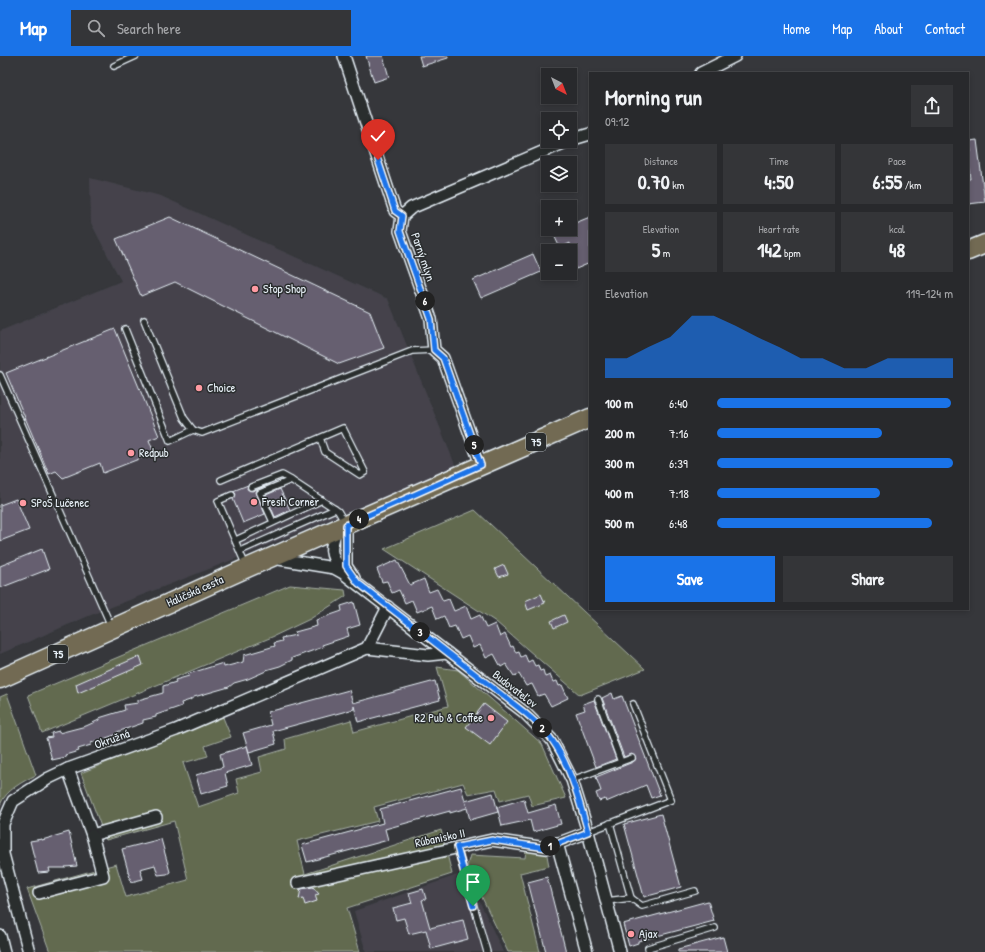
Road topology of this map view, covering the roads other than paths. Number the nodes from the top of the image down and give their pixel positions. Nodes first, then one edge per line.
1 (136, 56) edge
2 (344, 56) edge
3 (735, 56) edge
4 (720, 59) edge
5 (114, 66) dead end
6 (702, 72) edge
7 (589, 134) edge
8 (577, 138) edge
9 (552, 148) edge
10 (402, 216) junction
11 (985, 244) edge
12 (969, 251) edge
13 (144, 320) dead end
14 (125, 329) dead end
15 (434, 350) junction
16 (0, 375) edge
17 (589, 418) edge
18 (193, 430) junction
19 (320, 438) junction
20 (481, 465) junction
21 (221, 480) dead end
22 (291, 480) junction
23 (251, 487) dead end
24 (232, 495) dead end
25 (322, 500) junction
26 (335, 509) junction
27 (273, 522) junction
28 (342, 527) junction
29 (236, 540) junction
30 (240, 551) junction
31 (273, 558) junction
32 (247, 568) junction
33 (343, 572) junction
34 (358, 583) junction
35 (388, 607) junction
36 (112, 630) junction
37 (367, 648) junction
38 (448, 653) junction
39 (1, 676) edge
40 (598, 699) dead end
41 (633, 704) dead end
42 (632, 758) dead end
43 (621, 762) junction
44 (68, 769) junction
45 (572, 780) junction
46 (156, 817) dead end
47 (610, 823) junction
48 (588, 832) junction
49 (92, 835) junction
50 (557, 843) junction
51 (457, 847) junction
52 (298, 883) dead end
53 (695, 891) dead end
54 (39, 893) dead end
55 (631, 898) junction
56 (606, 901) junction
57 (715, 928) dead end
58 (0, 936) edge
59 (4, 952) edge
60 (29, 952) edge
61 (487, 952) edge
62 (586, 952) edge
63 (620, 952) edge
64 (649, 952) edge

1 - 5 lane
2 - 10 street
3 - 4 street
4 - 6 street
7 - 8 street
9 - 10 street
10 - 15 street, Parný mlyn
11 - 12 main road
13 - 18 lane
14 - 18 lane
15 - 18 lane
15 - 20 street
16 - 36 lane
17 - 20 main road, 75
19 - 19 lane
19 - 21 lane
20 - 28 main road, Haličská cesta / 75
22 - 23 lane
22 - 25 lane
22 - 27 lane
24 - 29 lane
25 - 26 lane
25 - 27 lane
26 - 28 lane
26 - 30 lane
27 - 29 lane
28 - 31 main road, Haličská cesta / 75
28 - 33 street, Budovateľov
28 - 34 street, Budovateľov
29 - 30 lane
30 - 32 lane
31 - 32 main road, Haličská cesta / 75
31 - 33 street, Budovateľov
32 - 36 main road, Haličská cesta / 75
33 - 34 street, Budovateľov
34 - 35 street, Budovateľov
35 - 37 street
35 - 38 street, Budovateľov
36 - 39 main road, Haličská cesta / 75
37 - 38 street, Okružná
37 - 44 street, Okružná
38 - 45 street, Budovateľov
40 - 43 lane
41 - 47 lane
42 - 43 lane
43 - 45 lane
44 - 49 street
44 - 60 street, Okružná
45 - 48 street, Budovateľov
46 - 49 street
47 - 48 lane
47 - 55 lane
48 - 50 street, Rúbanisko II
48 - 56 street, Budovateľov
49 - 54 street
50 - 51 street, Rúbanisko II
50 - 62 street
51 - 52 street, Rúbanisko II
51 - 61 lane
53 - 55 lane
55 - 56 lane
56 - 63 street, Budovateľov
57 - 64 lane
58 - 59 street

